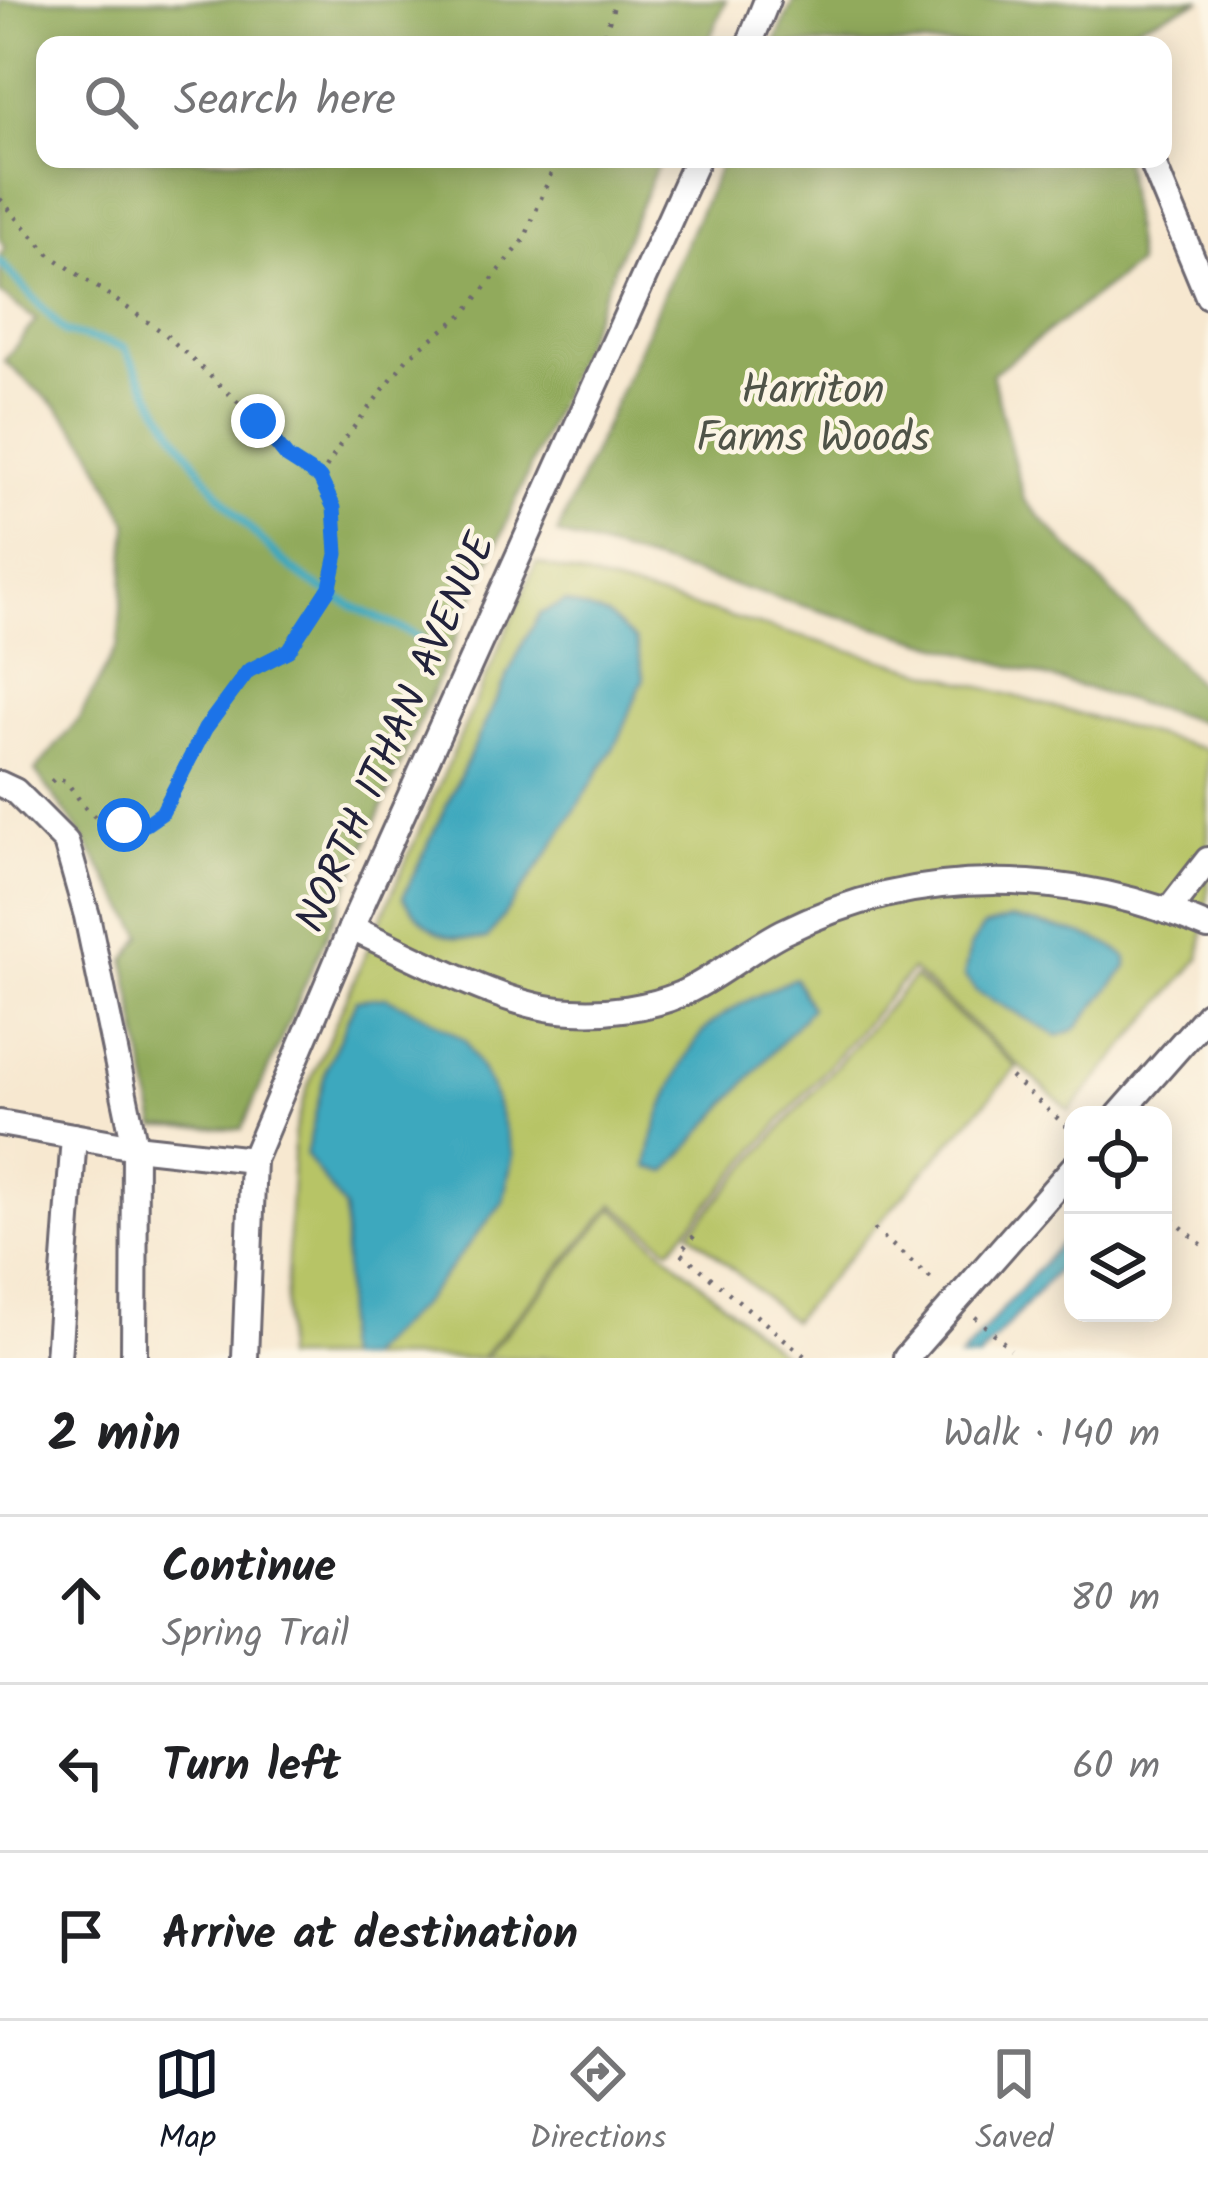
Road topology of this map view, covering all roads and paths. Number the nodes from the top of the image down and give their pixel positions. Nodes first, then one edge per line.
1 (616, 0) edge
2 (766, 0) edge
3 (604, 36) edge
4 (752, 36) edge
5 (553, 168) edge
6 (694, 168) edge
7 (1154, 168) edge
8 (0, 199) edge
9 (1208, 296) edge
10 (320, 478) junction
11 (0, 784) edge
12 (28, 805) junction
13 (1208, 860) edge
14 (1168, 910) junction
15 (1208, 927) edge
16 (351, 928) junction
17 (1208, 1014) edge
18 (1010, 1077) dead end
19 (1127, 1106) edge
20 (0, 1124) edge
21 (1064, 1124) edge
22 (74, 1136) junction
23 (135, 1147) junction
24 (254, 1160) junction
25 (1064, 1178) edge
26 (1172, 1219) dead end
27 (874, 1229) dead end
28 (694, 1236) dead end
29 (1208, 1250) edge
30 (946, 1292) dead end
31 (968, 1311) dead end
32 (1012, 1349) dead end
33 (58, 1358) edge
34 (134, 1358) edge
35 (245, 1358) edge
36 (807, 1358) edge
37 (906, 1358) edge

1 - 3 path
2 - 4 street
5 - 10 path
6 - 16 street, NORTH ITHAN AVENUE
7 - 9 street
8 - 10 path
10 - 12 path
11 - 12 street
12 - 23 street
13 - 14 street
14 - 15 street
14 - 16 street
16 - 24 street, NORTH ITHAN AVENUE
17 - 19 street
18 - 21 path
20 - 22 street
22 - 23 street
22 - 33 street
23 - 24 street
23 - 34 street
24 - 35 street, NORTH ITHAN AVENUE
25 - 37 street
26 - 29 path
27 - 30 path
28 - 36 path
31 - 32 path

